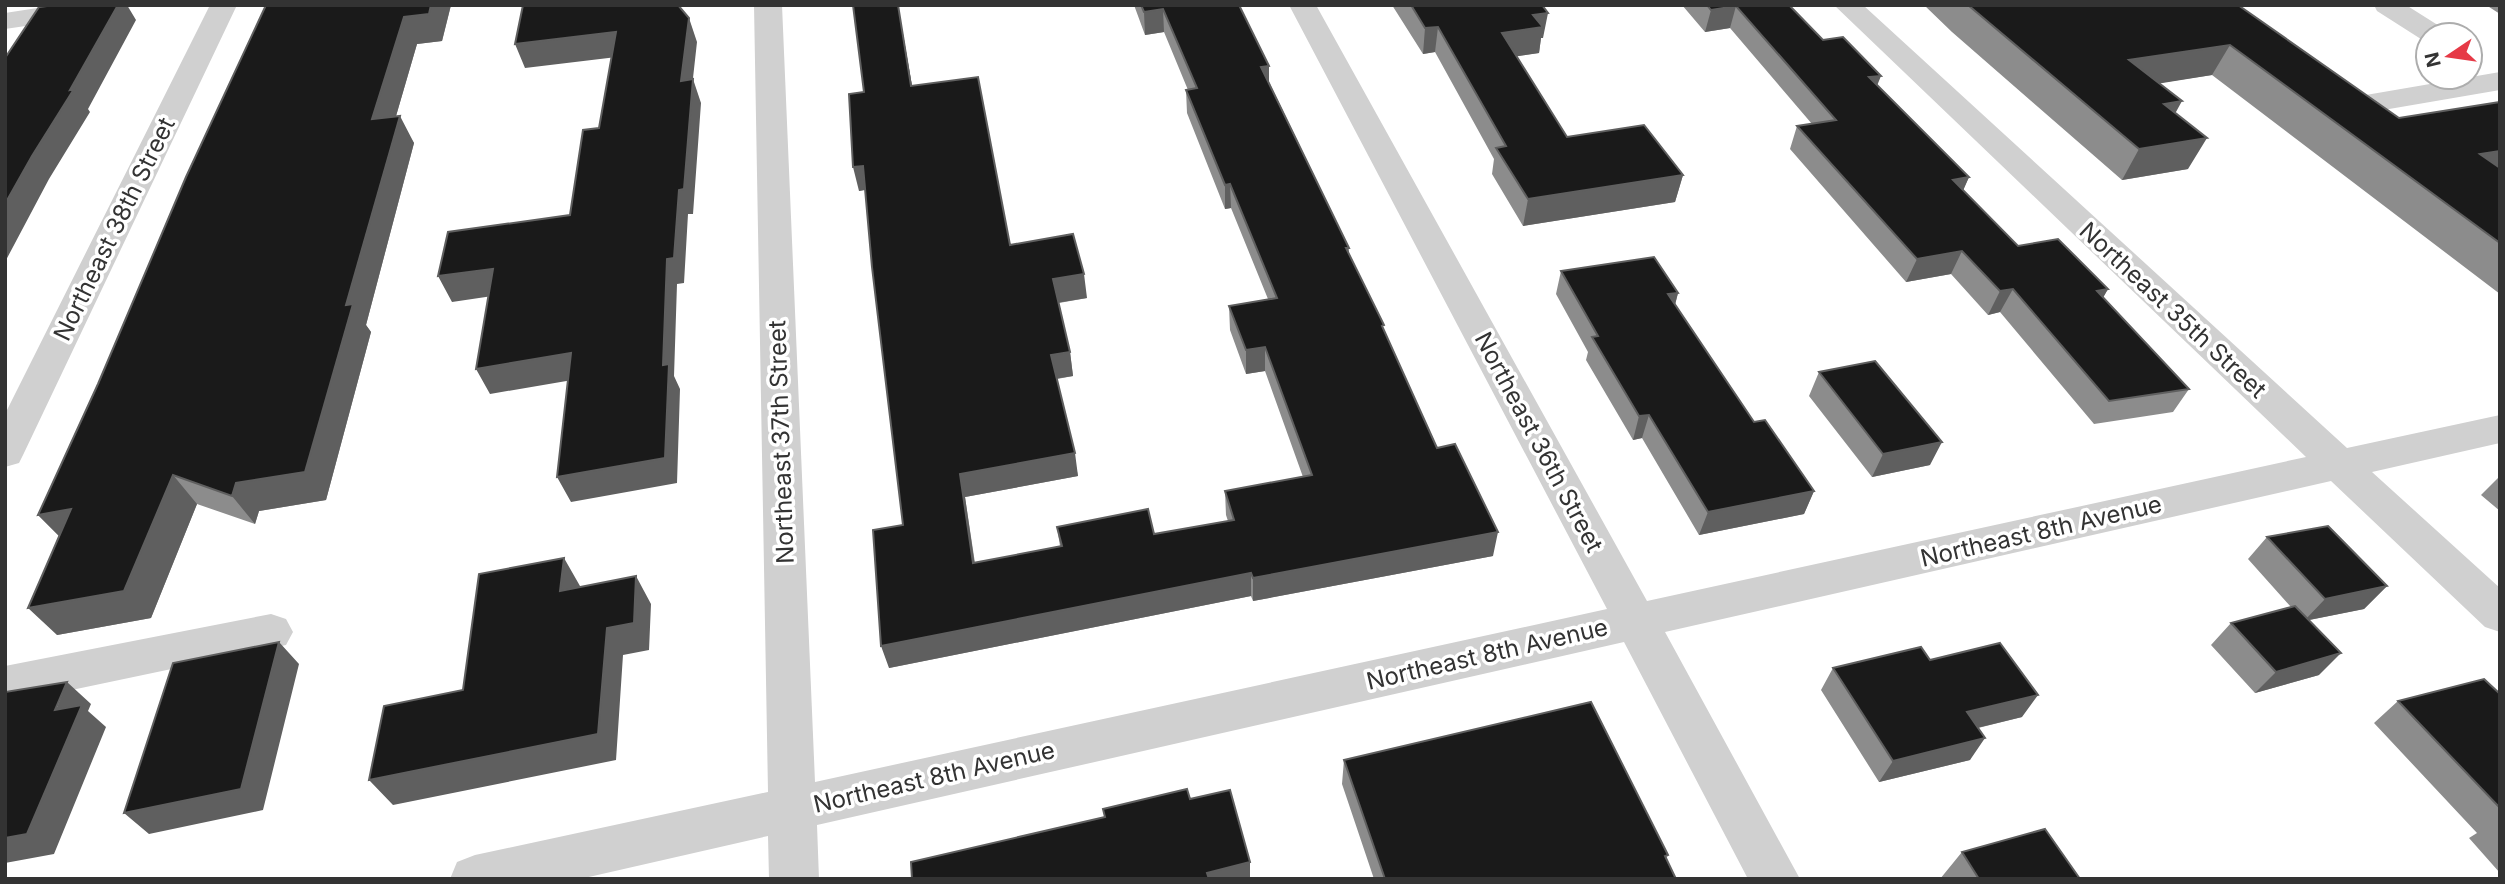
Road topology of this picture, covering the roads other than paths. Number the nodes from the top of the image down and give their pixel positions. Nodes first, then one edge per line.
1 (115, 5) edge
2 (224, 5) edge
3 (768, 5) edge
4 (1302, 5) edge
5 (1847, 5) edge
6 (2387, 5) edge
7 (5, 21) edge
8 (2414, 22) edge
9 (2484, 68) edge
10 (2500, 79) edge
11 (2446, 91) joint
12 (2360, 105) edge
13 (2478, 112) edge
14 (2500, 429) edge
15 (5, 453) edge
16 (2339, 465) junction
17 (2500, 615) edge
18 (1636, 621) junction
19 (271, 632) dead end
20 (5, 685) edge
21 (792, 808) junction
22 (475, 879) edge
23 (794, 879) edge
24 (1775, 879) edge

1 - 7 street
2 - 15 street, Northeast 38th Street
3 - 21 street, Northeast 37th Street
4 - 18 street, Northeast 36th Street
5 - 16 street, Northeast 35th Street
6 - 8 street
9 - 10 street
11 - 12 street
11 - 13 street
14 - 16 street, Northeast 8th Avenue
16 - 17 street, Northeast 35th Street
16 - 18 street, Northeast 8th Avenue
18 - 21 street, Northeast 8th Avenue
18 - 24 street, Northeast 36th Street
19 - 20 street
21 - 22 street, Northeast 8th Avenue
21 - 23 street, Northeast 37th Street

